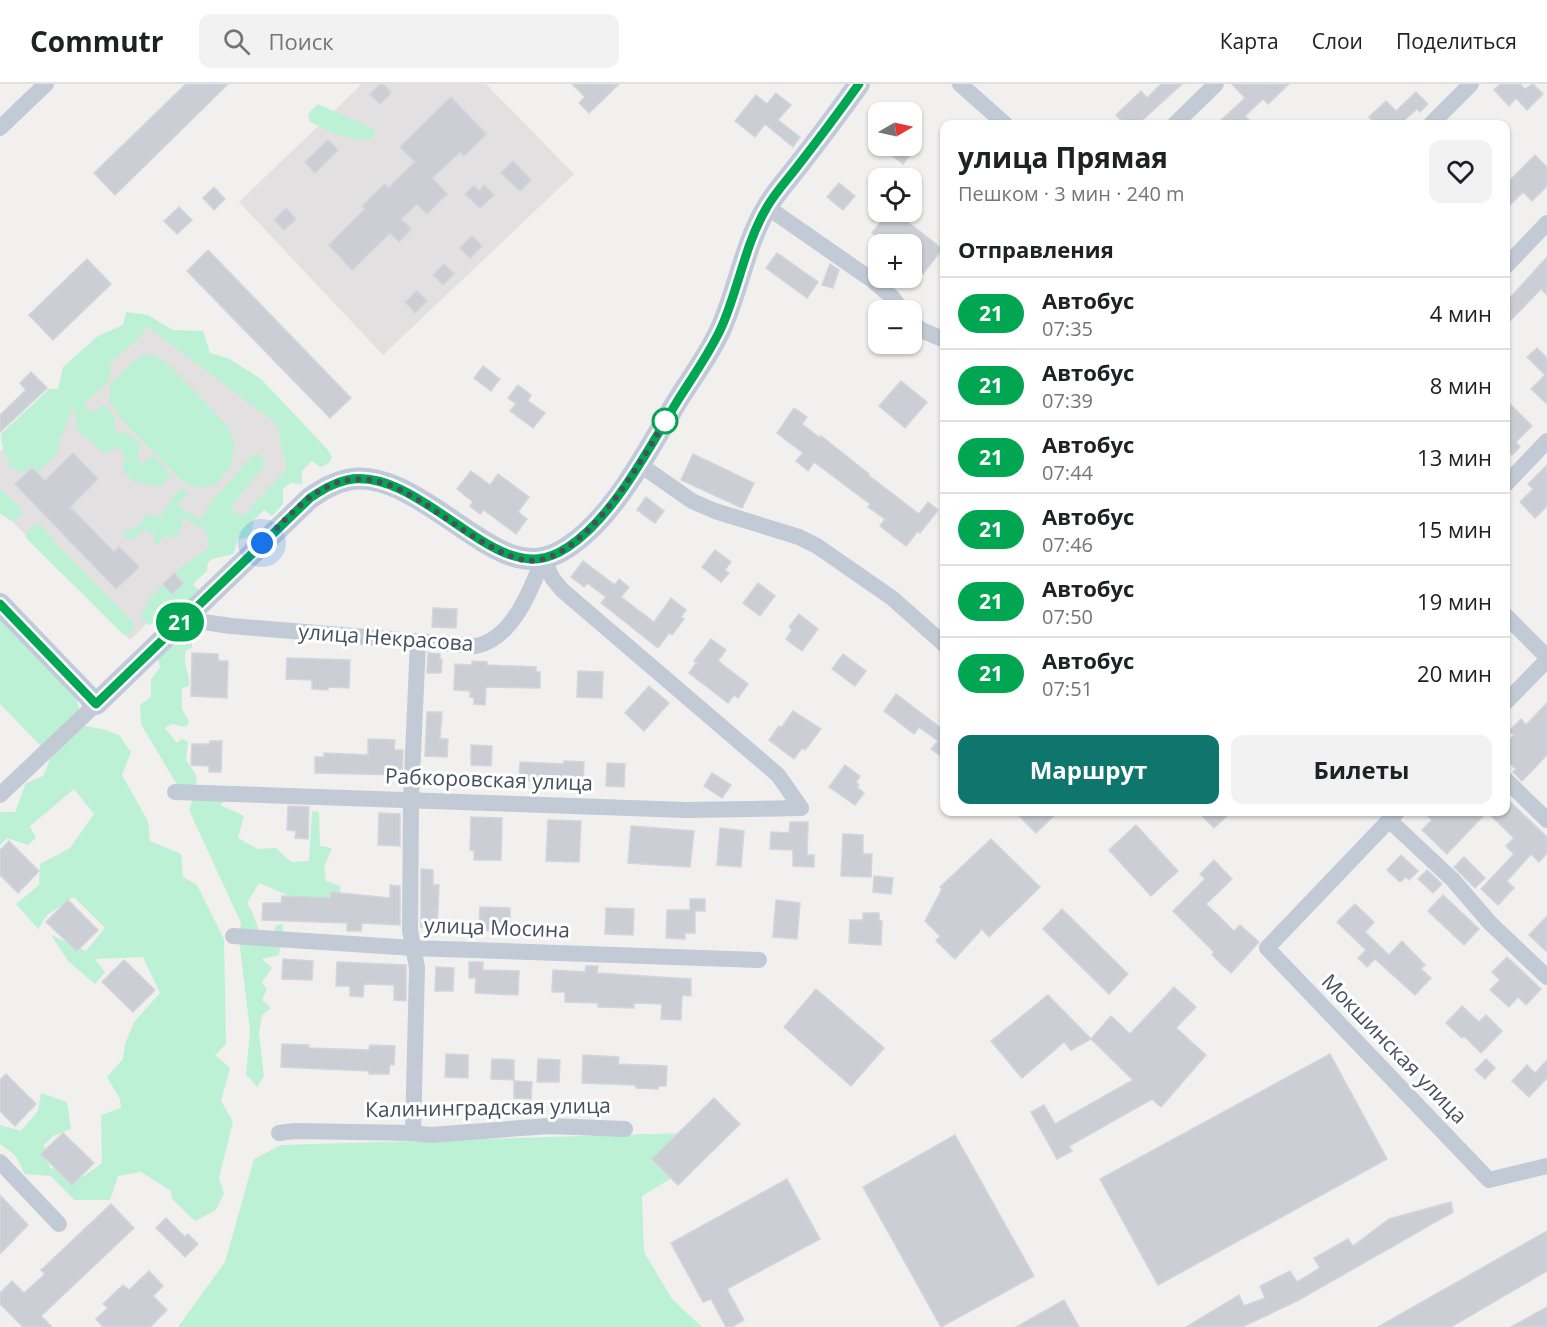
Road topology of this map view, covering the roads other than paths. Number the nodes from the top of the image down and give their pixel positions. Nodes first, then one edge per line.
1 (46, 84) edge
2 (859, 84) edge
3 (960, 84) edge
4 (1216, 84) edge
5 (1471, 84) edge
6 (1000, 120) edge
7 (1179, 120) edge
8 (1435, 120) edge
9 (0, 128) edge
10 (767, 207) junction
11 (1547, 223) edge
12 (1510, 262) edge
13 (894, 300) edge
14 (922, 330) edge
15 (940, 338) edge
16 (1547, 441) edge
17 (639, 464) junction
18 (1510, 480) edge
19 (543, 559) junction
20 (0, 604) edge
21 (183, 619) junction
22 (1510, 620) edge
23 (940, 641) edge
24 (418, 642) junction
25 (1547, 658) edge
26 (1510, 698) edge
27 (96, 704) junction
28 (1510, 784) edge
29 (175, 792) dead end
30 (0, 795) edge
31 (411, 799) junction
32 (1393, 816) edge
33 (1547, 820) edge
34 (233, 936) dead end
35 (413, 948) junction
36 (759, 960) dead end
37 (1547, 977) edge
38 (625, 1129) dead end
39 (279, 1133) dead end
40 (413, 1133) junction
41 (0, 1162) edge
42 (1547, 1166) edge
43 (59, 1224) dead end

1 - 9 street
2 - 10 street
3 - 6 street
4 - 7 street
5 - 8 street
10 - 13 street
10 - 17 street
11 - 12 street
14 - 15 street
16 - 18 street
17 - 19 street
17 - 23 street
19 - 21 street
19 - 24 street, улица Некрасова
19 - 31 street, Рабкоровская улица
20 - 27 street
21 - 24 street, улица Некрасова
21 - 27 street
22 - 25 street
24 - 31 street
25 - 26 street
27 - 30 street
28 - 33 street
29 - 31 street, Рабкоровская улица
31 - 35 street
32 - 37 street
32 - 42 street, Мокшинская улица
34 - 35 street, улица Мосина
35 - 36 street, улица Мосина
35 - 40 street
38 - 40 street, Калининградская улица
39 - 40 street, Калининградская улица
41 - 43 street

